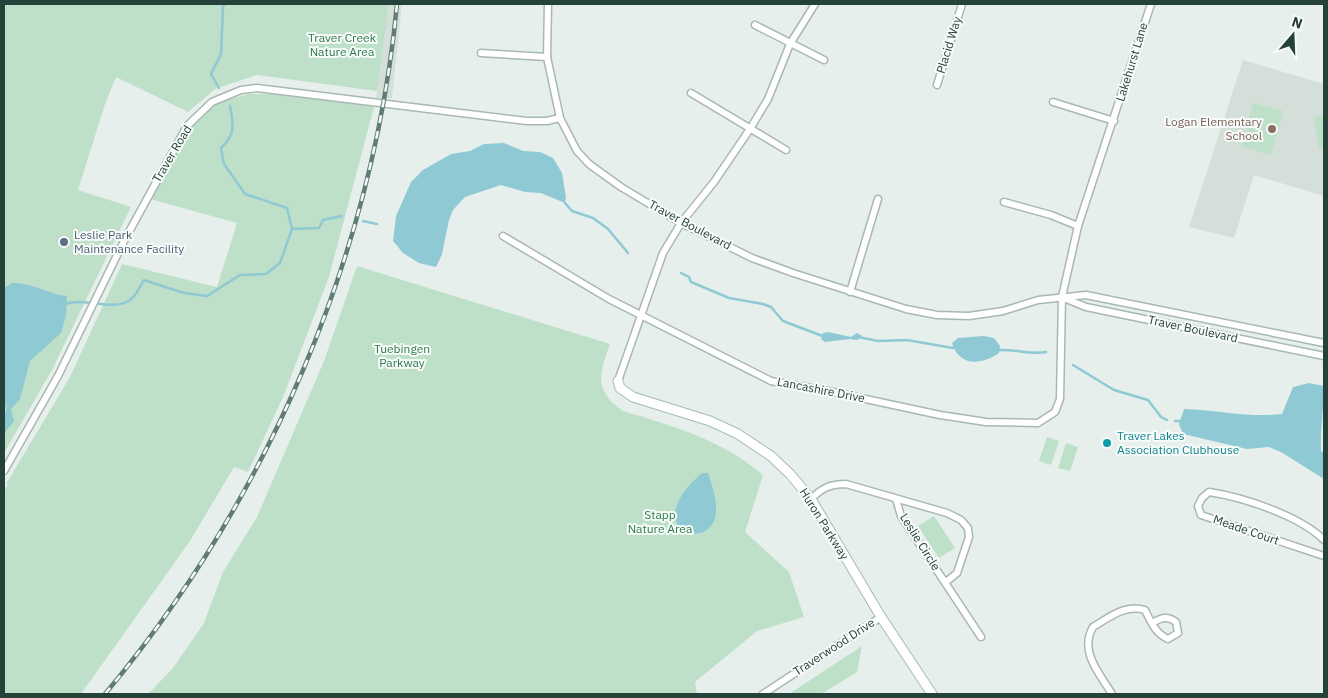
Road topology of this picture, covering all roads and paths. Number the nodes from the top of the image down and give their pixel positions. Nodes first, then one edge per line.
1 (548, 4) edge
2 (814, 4) edge
3 (962, 4) edge
4 (1151, 4) edge
5 (755, 25) dead end
6 (790, 44) junction
7 (481, 53) dead end
8 (547, 57) junction
9 (824, 60) dead end
10 (937, 86) dead end
11 (691, 93) dead end
12 (1053, 102) dead end
13 (560, 118) junction
14 (1114, 121) junction
15 (750, 129) junction
16 (786, 150) dead end
17 (878, 199) dead end
18 (1004, 202) dead end
19 (681, 223) junction
20 (1078, 226) junction
21 (503, 236) dead end
22 (850, 292) junction
23 (1062, 297) junction
24 (639, 315) junction
25 (1324, 343) edge
26 (1324, 356) edge
27 (618, 381) joint
28 (4, 471) edge
29 (811, 499) junction
30 (896, 499) junction
31 (1324, 540) edge
32 (1324, 556) edge
33 (946, 582) junction
34 (880, 617) junction
35 (1152, 623) dead end
36 (981, 637) dead end
37 (763, 694) edge
38 (932, 694) edge
39 (1112, 694) edge

1 - 8 street
2 - 6 street
3 - 10 street, Placid Way
4 - 14 street, Lakehurst Lane
5 - 6 street
6 - 9 street
6 - 15 street
7 - 8 street
8 - 13 street
11 - 15 street
12 - 14 street
13 - 19 street, Traver Boulevard
13 - 28 street, Traver Road
14 - 20 street, Lakehurst Lane
15 - 16 street
15 - 19 street
17 - 22 street
18 - 20 street
19 - 22 street, Traver Boulevard
19 - 24 street
20 - 23 street, Lakehurst Lane
21 - 24 street, Lancashire Drive
22 - 23 street, Traver Boulevard
23 - 24 street, Lancashire Drive
23 - 25 street, Traver Boulevard
23 - 26 street, Traver Boulevard
24 - 27 street
27 - 29 street, Huron Parkway
29 - 30 street, Leslie Circle
29 - 34 street, Huron Parkway
30 - 33 street, Leslie Circle
30 - 33 street, Leslie Circle
31 - 32 street, Meade Court
33 - 36 street, Leslie Circle
34 - 37 street, Traverwood Drive
34 - 38 street, Huron Parkway
35 - 39 street

